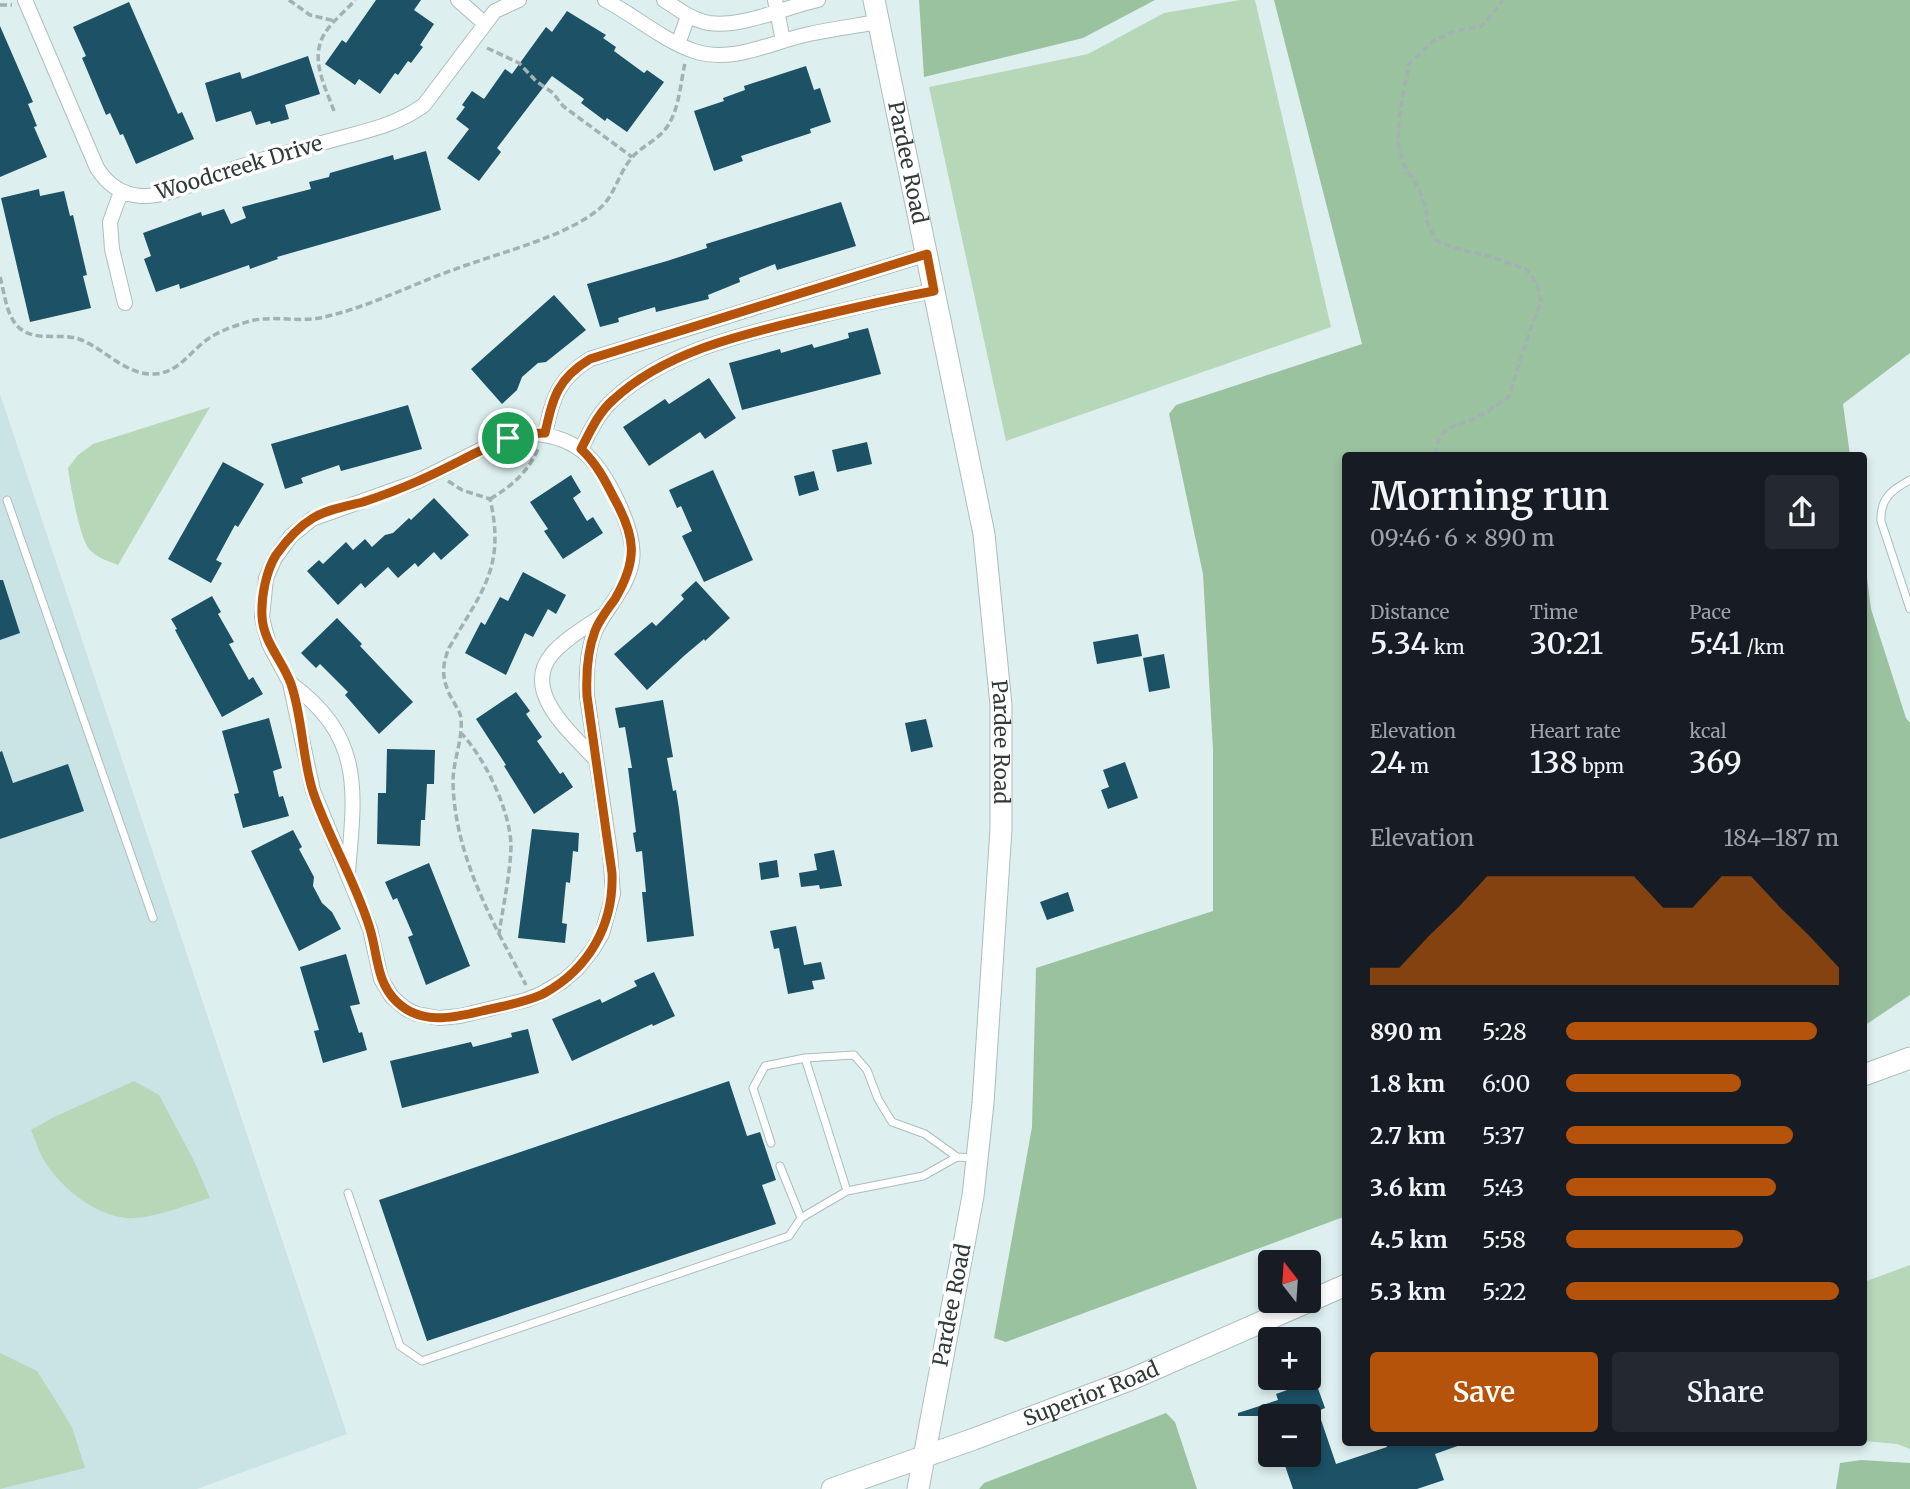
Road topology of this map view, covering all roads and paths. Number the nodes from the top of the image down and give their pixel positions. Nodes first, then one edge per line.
1 (289, 0) edge
2 (355, 0) edge
3 (458, 0) edge
4 (519, 0) edge
5 (605, 0) edge
6 (664, 0) edge
7 (818, 0) edge
8 (874, 0) edge
9 (1503, 0) edge
10 (20, 2) edge
11 (0, 5) edge
12 (776, 5) edge
13 (688, 16) junction
14 (335, 21) junction
15 (878, 22) junction
16 (484, 23) junction
17 (783, 41) junction
18 (677, 44) junction
19 (483, 45) dead end
20 (685, 59) dead end
21 (334, 111) dead end
22 (632, 158) junction
23 (121, 192) junction
24 (927, 254) junction
25 (0, 278) edge
26 (934, 291) junction
27 (125, 303) dead end
28 (543, 433) junction
29 (581, 449) junction
30 (1436, 452) edge
31 (447, 480) dead end
32 (1910, 480) edge
33 (490, 499) junction
34 (7, 500) dead end
35 (1910, 608) edge
36 (606, 612) junction
37 (290, 682) junction
38 (461, 733) junction
39 (596, 760) junction
40 (348, 875) junction
41 (153, 918) dead end
42 (499, 934) junction
43 (532, 998) junction
44 (805, 1058) junction
45 (1910, 1058) edge
46 (1867, 1074) edge
47 (771, 1143) dead end
48 (967, 1157) junction
49 (780, 1166) dead end
50 (847, 1191) junction
51 (348, 1193) dead end
52 (801, 1218) junction
53 (1342, 1287) edge
54 (925, 1455) junction
55 (832, 1489) edge
56 (918, 1489) edge

1 - 14 path
2 - 14 path
3 - 16 street
4 - 16 street, Woodcreek Drive
5 - 18 street
6 - 13 street
7 - 12 street
8 - 15 main road, Pardee Road
9 - 30 path
10 - 11 path
10 - 23 street
12 - 13 street
12 - 17 street
13 - 18 street
14 - 21 path
15 - 17 street
15 - 24 main road, Pardee Road
16 - 23 street, Woodcreek Drive
17 - 18 street
19 - 22 path
20 - 22 path
22 - 25 path
23 - 27 street
24 - 26 main road, Pardee Road
24 - 28 street
26 - 29 street
26 - 48 main road, Pardee Road
28 - 29 street
28 - 33 path
28 - 37 street
29 - 36 street
31 - 33 path
32 - 35 lane
33 - 38 path
34 - 41 lane
36 - 39 street
36 - 39 street
37 - 40 street
37 - 40 street
38 - 42 path
38 - 42 path
39 - 43 street
40 - 43 street
42 - 43 path
44 - 47 lane
44 - 48 lane
44 - 50 lane
45 - 46 main road
48 - 50 lane
48 - 54 main road, Pardee Road
49 - 52 lane
50 - 52 lane
51 - 52 lane
53 - 54 main road, Superior Road
54 - 55 main road, Superior Road
54 - 56 main road, Pardee Road

